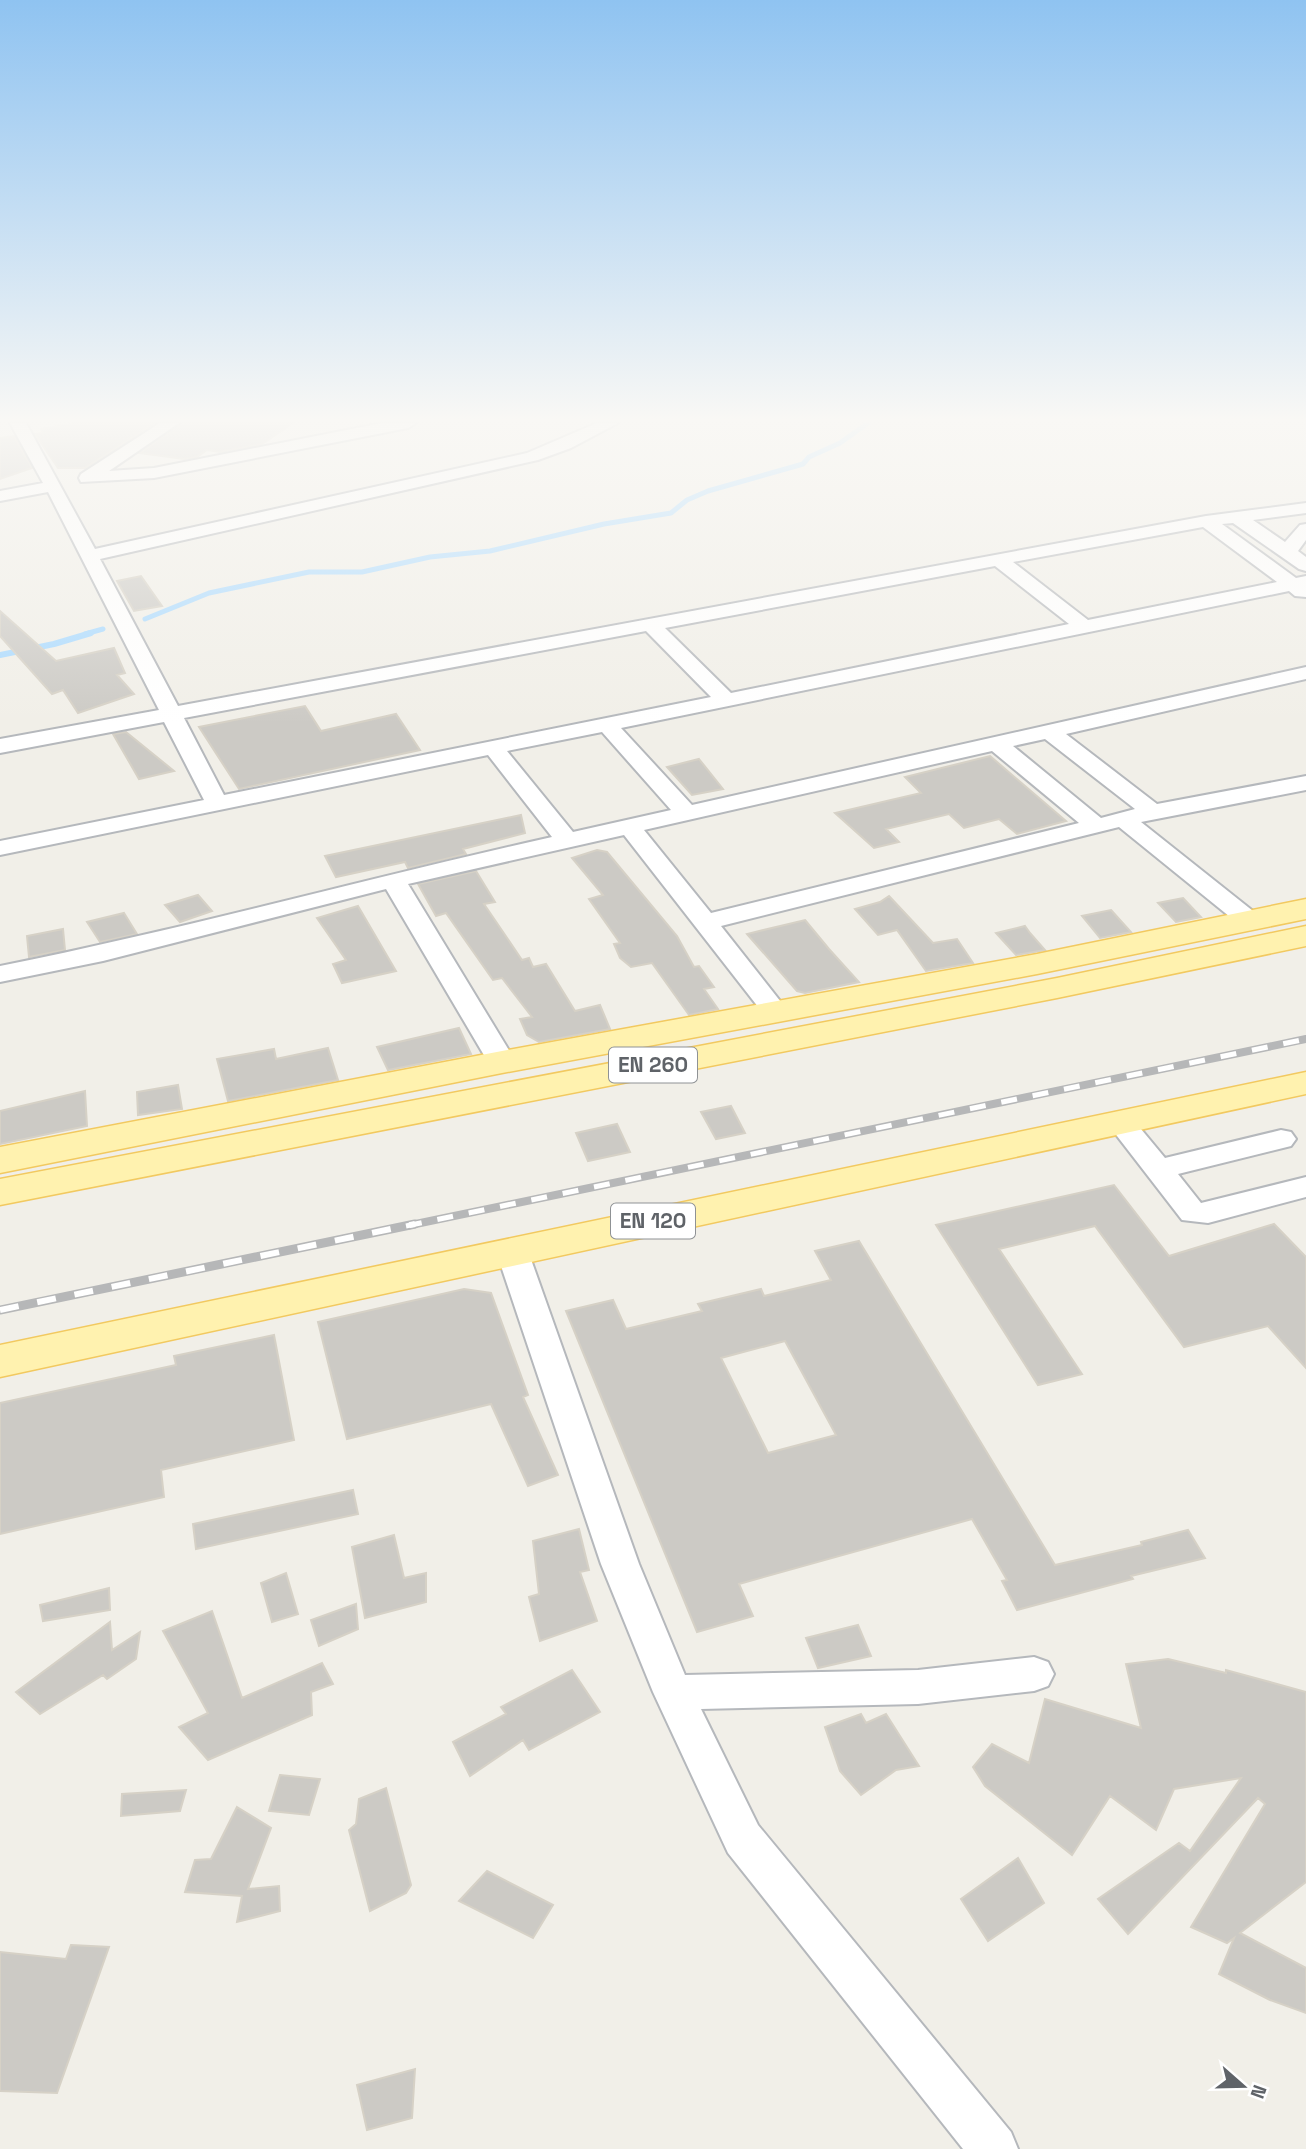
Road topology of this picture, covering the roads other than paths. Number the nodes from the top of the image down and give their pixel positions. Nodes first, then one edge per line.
1 (72, 523) edge
2 (236, 523) edge
3 (1194, 523) edge
4 (1209, 523) edge
5 (1246, 523) edge
6 (1306, 529) edge
7 (1287, 552) junction
8 (88, 556) junction
9 (1000, 561) junction
10 (1306, 565) edge
11 (1301, 587) edge
12 (652, 626) junction
13 (1083, 626) junction
14 (1306, 673) edge
15 (726, 700) junction
16 (172, 715) junction
17 (607, 725) junction
18 (1048, 730) junction
19 (995, 742) junction
20 (0, 746) edge
21 (494, 749) junction
22 (1306, 783) edge
23 (217, 803) junction
24 (686, 813) junction
25 (1153, 813) junction
26 (1124, 820) junction
27 (629, 826) junction
28 (1097, 826) junction
29 (567, 841) junction
30 (0, 848) edge
31 (393, 880) junction
32 (1306, 909) edge
33 (1249, 920) junction
34 (708, 922) junction
35 (1306, 936) edge
36 (0, 974) edge
37 (1047, 976) junction
38 (775, 1011) junction
39 (502, 1062) junction
40 (1306, 1083) edge
41 (1121, 1123) junction
42 (1281, 1139) dead end
43 (146, 1149) junction
44 (0, 1160) edge
45 (1158, 1169) junction
46 (1306, 1187) edge
47 (0, 1192) edge
48 (512, 1251) junction
49 (0, 1361) edge
50 (1034, 1674) dead end
51 (673, 1692) junction
52 (994, 2149) edge

1 - 8 street
2 - 8 street
3 - 9 street
4 - 11 street
5 - 7 street
6 - 7 street
7 - 10 street
8 - 16 street
9 - 12 street
9 - 13 street
11 - 13 street
12 - 15 street
12 - 16 street
13 - 15 street
14 - 18 street
15 - 17 street
16 - 20 street
16 - 23 street
17 - 21 street
17 - 24 street
18 - 19 street
18 - 25 street
19 - 24 street
19 - 28 street
21 - 23 street
21 - 29 street
22 - 25 street
23 - 30 street
24 - 27 street
25 - 26 street
26 - 28 street
26 - 33 street
27 - 29 street
27 - 34 street
28 - 34 street
29 - 31 street
31 - 36 street
31 - 39 street
32 - 33 main road, EN 260
33 - 37 main road, EN 260
34 - 38 street
35 - 37 main road, EN 260
37 - 38 main road, EN 260
37 - 43 main road, EN 260
38 - 39 main road, EN 260
39 - 43 main road, EN 260
40 - 41 main road, EN 120
41 - 45 street
41 - 48 main road, EN 120
42 - 45 street
43 - 44 main road, EN 260
43 - 47 main road, EN 260
45 - 46 street
48 - 49 main road, EN 120
48 - 51 street
50 - 51 street
51 - 52 street

